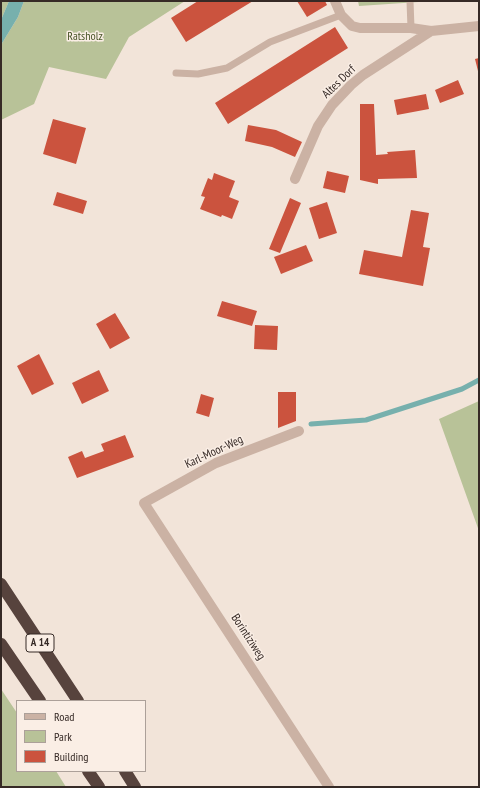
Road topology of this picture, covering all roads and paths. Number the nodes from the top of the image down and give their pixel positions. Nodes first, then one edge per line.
1 (334, 1) edge
2 (410, 1) edge
3 (341, 16) junction
4 (479, 26) edge
5 (411, 28) junction
6 (431, 31) junction
7 (176, 73) dead end
8 (295, 179) dead end
9 (299, 431) dead end
10 (144, 503) joint
11 (1, 584) edge
12 (1, 644) edge
13 (39, 700) edge
14 (77, 700) edge
15 (89, 772) edge
16 (126, 772) edge
17 (99, 787) edge
18 (136, 787) edge
19 (329, 787) edge

1 - 3 street, Altes Dorf
2 - 5 lane
3 - 5 street, Altes Dorf
3 - 7 lane
4 - 6 street, Altes Dorf
5 - 6 street, Altes Dorf
6 - 8 street, Altes Dorf
9 - 10 street, Karl-Moor-Weg
10 - 19 street, Borintiziweg
11 - 14 highway, A 14
12 - 13 highway, A 14
15 - 17 highway
16 - 18 highway

